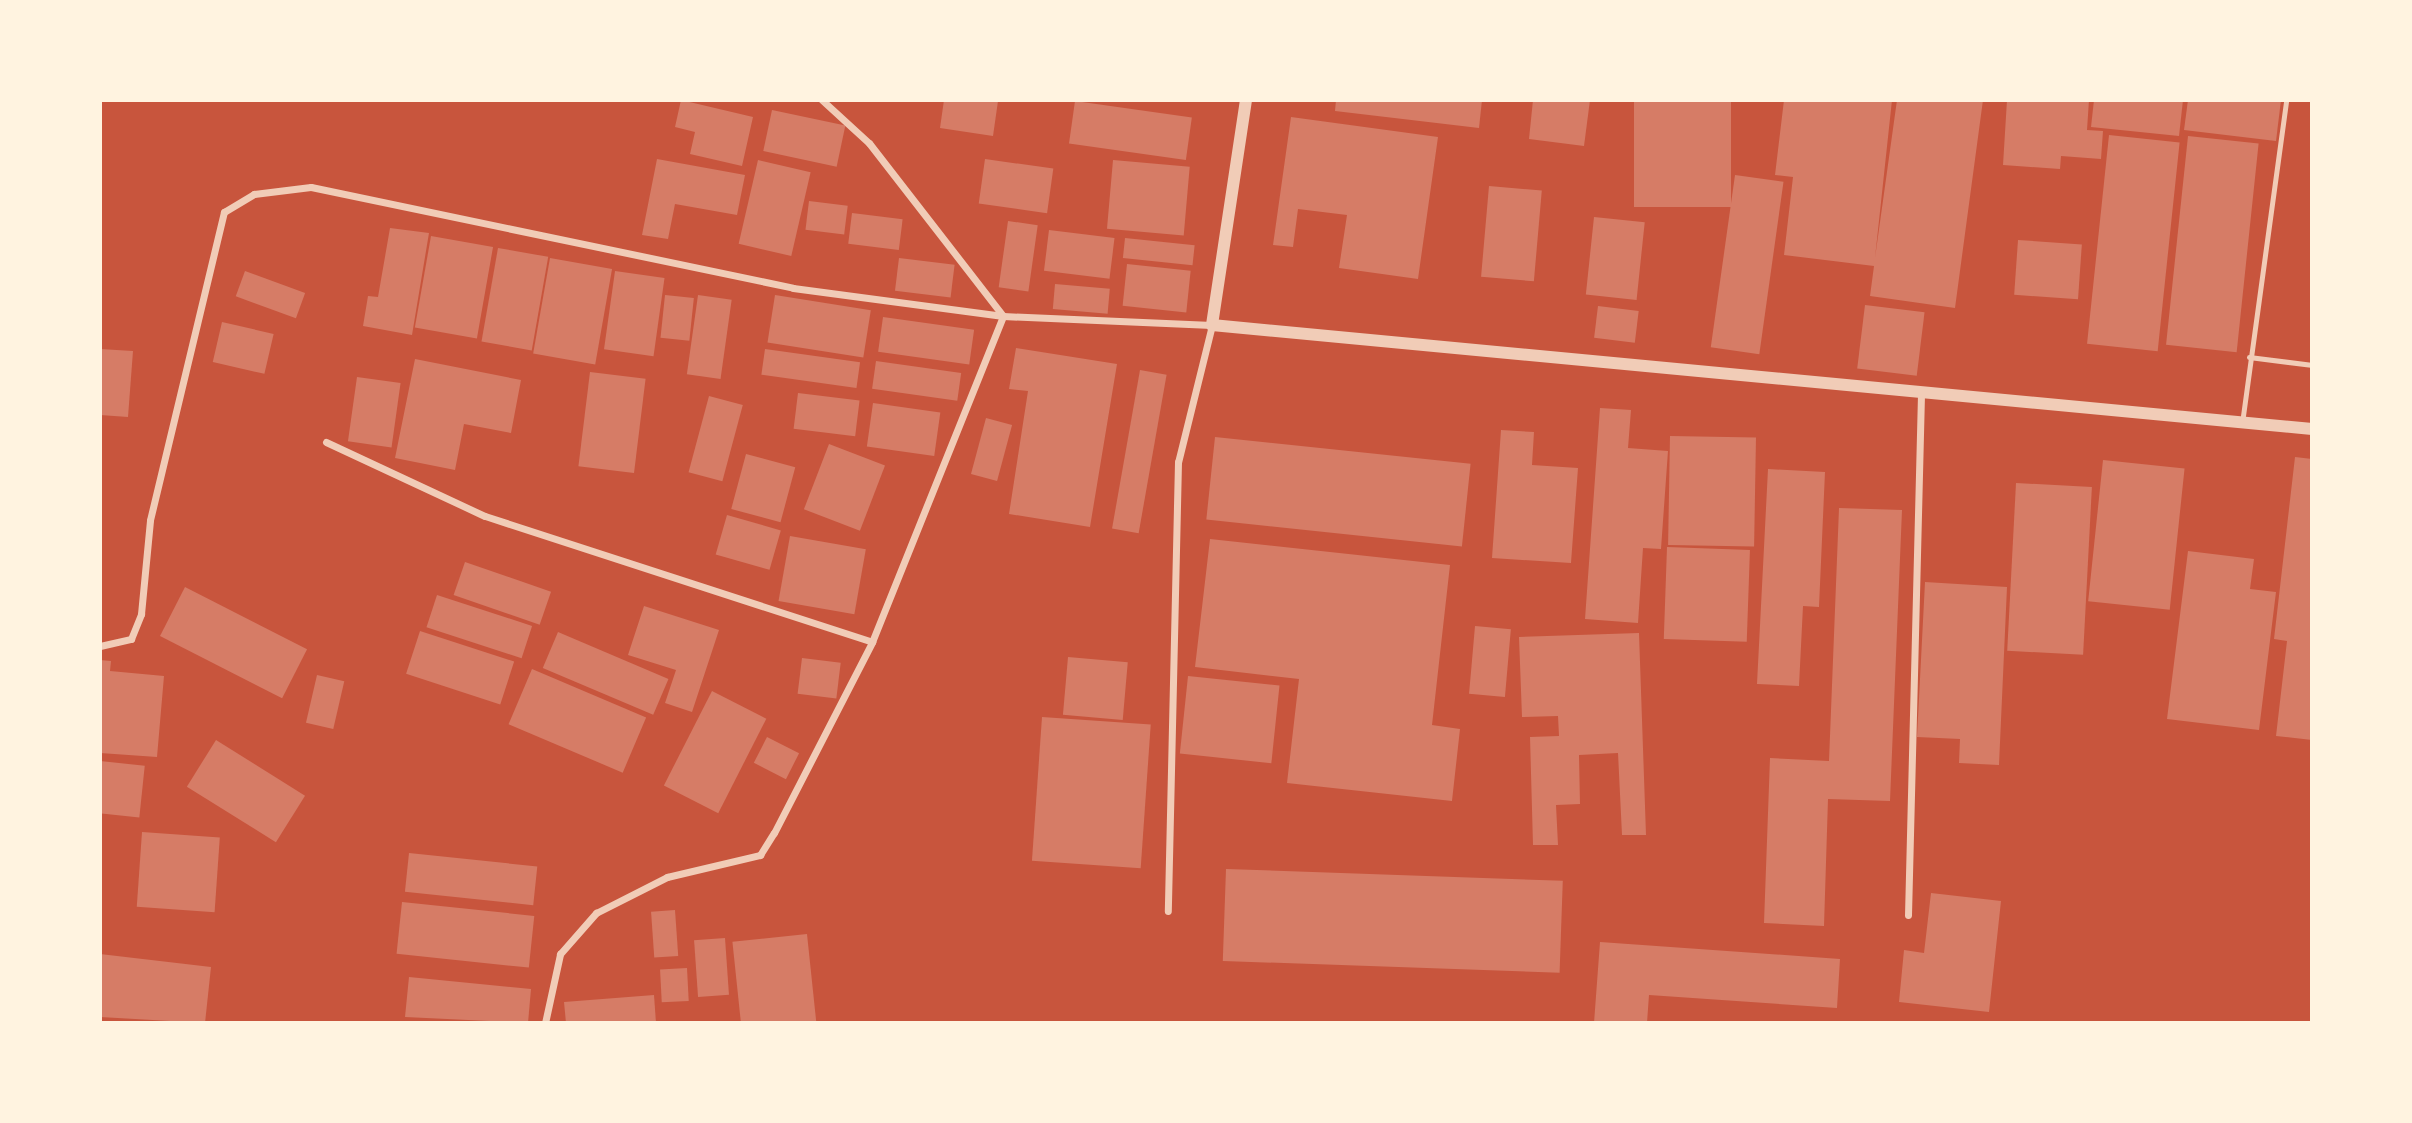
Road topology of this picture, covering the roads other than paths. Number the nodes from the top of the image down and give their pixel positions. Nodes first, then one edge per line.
1 (822, 100) edge
2 (1246, 100) edge
3 (2286, 100) edge
4 (1003, 316) junction
5 (1212, 325) junction
6 (2249, 357) junction
7 (2312, 365) edge
8 (1921, 396) junction
9 (2242, 423) junction
10 (2312, 429) edge
11 (326, 442) dead end
12 (872, 642) junction
13 (100, 646) edge
14 (1168, 911) dead end
15 (1908, 915) dead end
16 (545, 1023) edge

1 - 4 street
2 - 5 street
3 - 6 lane
4 - 5 street
4 - 12 street
4 - 13 street
5 - 8 street
5 - 14 street
6 - 7 lane
6 - 9 lane
8 - 9 street
8 - 15 street
9 - 10 street
11 - 12 street
12 - 16 street

